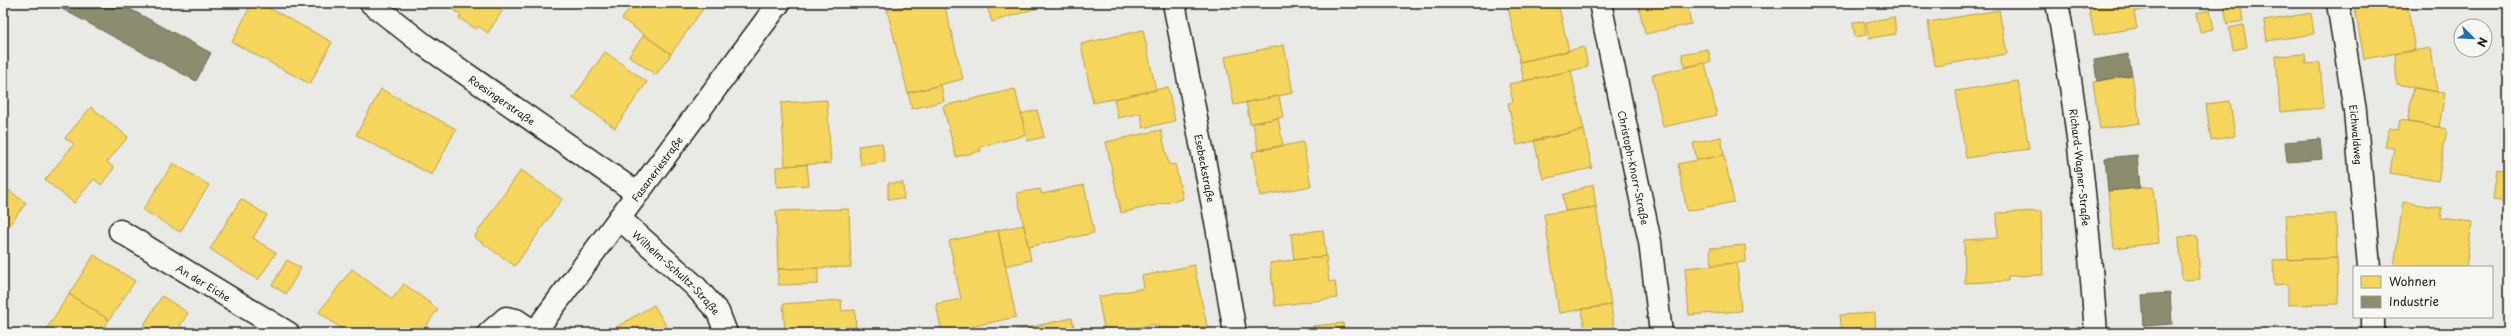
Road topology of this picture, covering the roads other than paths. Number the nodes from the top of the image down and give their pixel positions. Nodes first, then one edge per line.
1 (779, 3) edge
2 (1174, 3) edge
3 (1600, 3) edge
4 (2057, 3) edge
5 (2338, 3) edge
6 (374, 4) edge
7 (637, 193) junction
8 (619, 218) junction
9 (120, 231) dead end
10 (2369, 266) edge
11 (2372, 318) edge
12 (288, 333) edge
13 (489, 333) edge
14 (534, 333) edge
15 (726, 333) edge
16 (1235, 333) edge
17 (1661, 333) edge
18 (2096, 333) edge
19 (2373, 333) edge

1 - 7 street, Fasaneriestraße
2 - 16 street, Esebeckstraße
3 - 17 street, Christoph-Knorr-Straße
4 - 18 street, Richard-Wagner-Straße
5 - 10 street, Eichwaldweg
6 - 7 street, Roesingerstraße
7 - 8 street, Fasaneriestraße
8 - 14 street, Fasaneriestraße
8 - 15 street, Wilhelm-Schultz-Straße
9 - 12 street, An der Eiche
11 - 19 street
13 - 14 street

